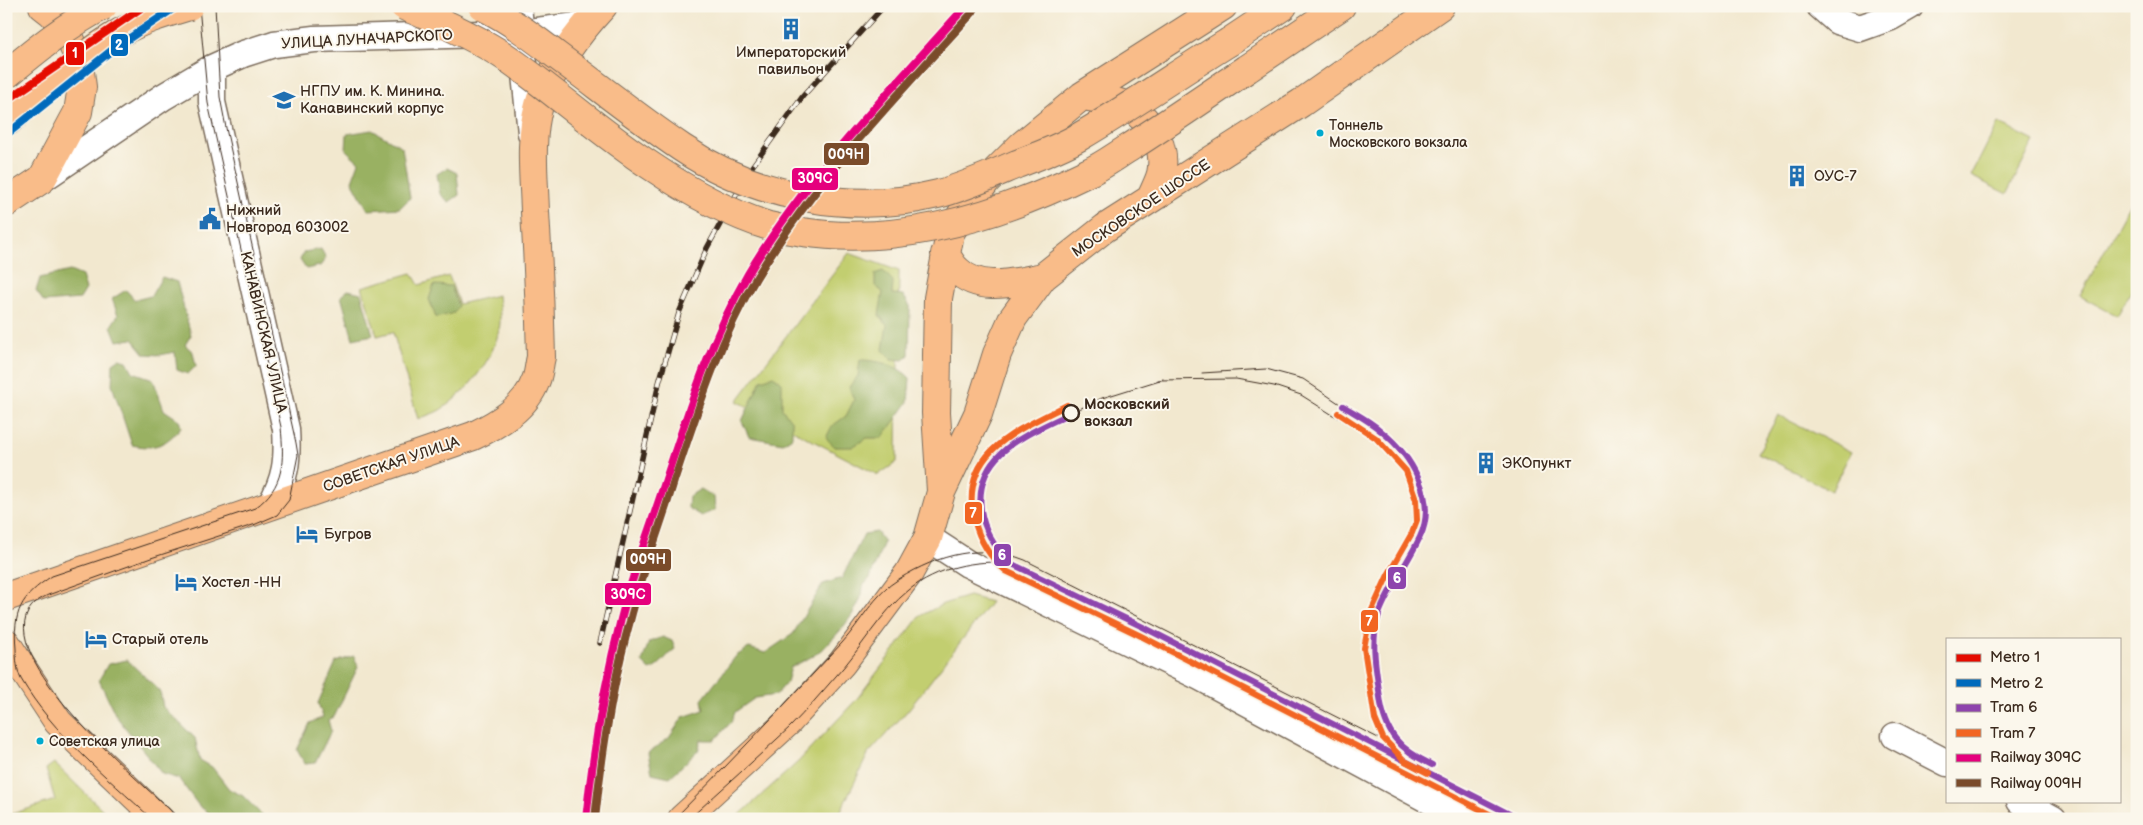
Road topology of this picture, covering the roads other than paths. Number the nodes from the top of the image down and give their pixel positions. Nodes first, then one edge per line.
1 (43, 6) edge
2 (103, 6) edge
3 (189, 6) edge
4 (404, 6) edge
5 (482, 6) edge
6 (518, 6) edge
7 (1223, 6) edge
8 (1283, 6) edge
9 (1341, 6) edge
10 (1440, 6) edge
11 (1820, 6) edge
12 (1910, 6) edge
13 (594, 16) edge
14 (520, 33) junction
15 (212, 68) junction
16 (6, 75) edge
17 (1082, 96) junction
18 (6, 123) edge
19 (532, 147) junction
20 (42, 179) junction
21 (1151, 198) junction
22 (6, 204) edge
23 (945, 254) junction
24 (1043, 277) junction
25 (941, 492) junction
26 (270, 506) junction
27 (928, 538) junction
28 (6, 597) edge
29 (6, 643) edge
30 (1895, 736) dead end
31 (1946, 762) edge
32 (2022, 802) edge
33 (159, 819) edge
34 (682, 819) edge
35 (1464, 819) edge
36 (2053, 819) edge

1 - 20 main road
2 - 16 main road, bridge
3 - 18 main road, bridge
4 - 9 main road, bridge
5 - 8 main road, bridge
6 - 14 street
7 - 17 main road, МОСКОВСКОЕ ШОССЕ
10 - 21 main road, МОСКОВСКОЕ ШОССЕ
11 - 12 street
13 - 14 street, УЛИЦА ЛУНАЧАРСКОГО
13 - 19 main road, СОВЕТСКАЯ УЛИЦА
14 - 15 street, УЛИЦА ЛУНАЧАРСКОГО
14 - 19 street
15 - 20 street, УЛИЦА ЛУНАЧАРСКОГО
15 - 26 street, КАНАВИНСКАЯ УЛИЦА
17 - 21 main road
17 - 23 main road, МОСКОВСКОЕ ШОССЕ
19 - 26 main road, СОВЕТСКАЯ УЛИЦА
20 - 22 main road
21 - 24 main road, МОСКОВСКОЕ ШОССЕ
23 - 24 main road
23 - 25 main road, МОСКОВСКОЕ ШОССЕ
24 - 25 main road, МОСКОВСКОЕ ШОССЕ
25 - 27 main road, МОСКОВСКОЕ ШОССЕ
26 - 28 main road, СОВЕТСКАЯ УЛИЦА
27 - 34 main road, МОСКОВСКОЕ ШОССЕ
27 - 35 street
29 - 33 main road
30 - 31 street
32 - 36 street

